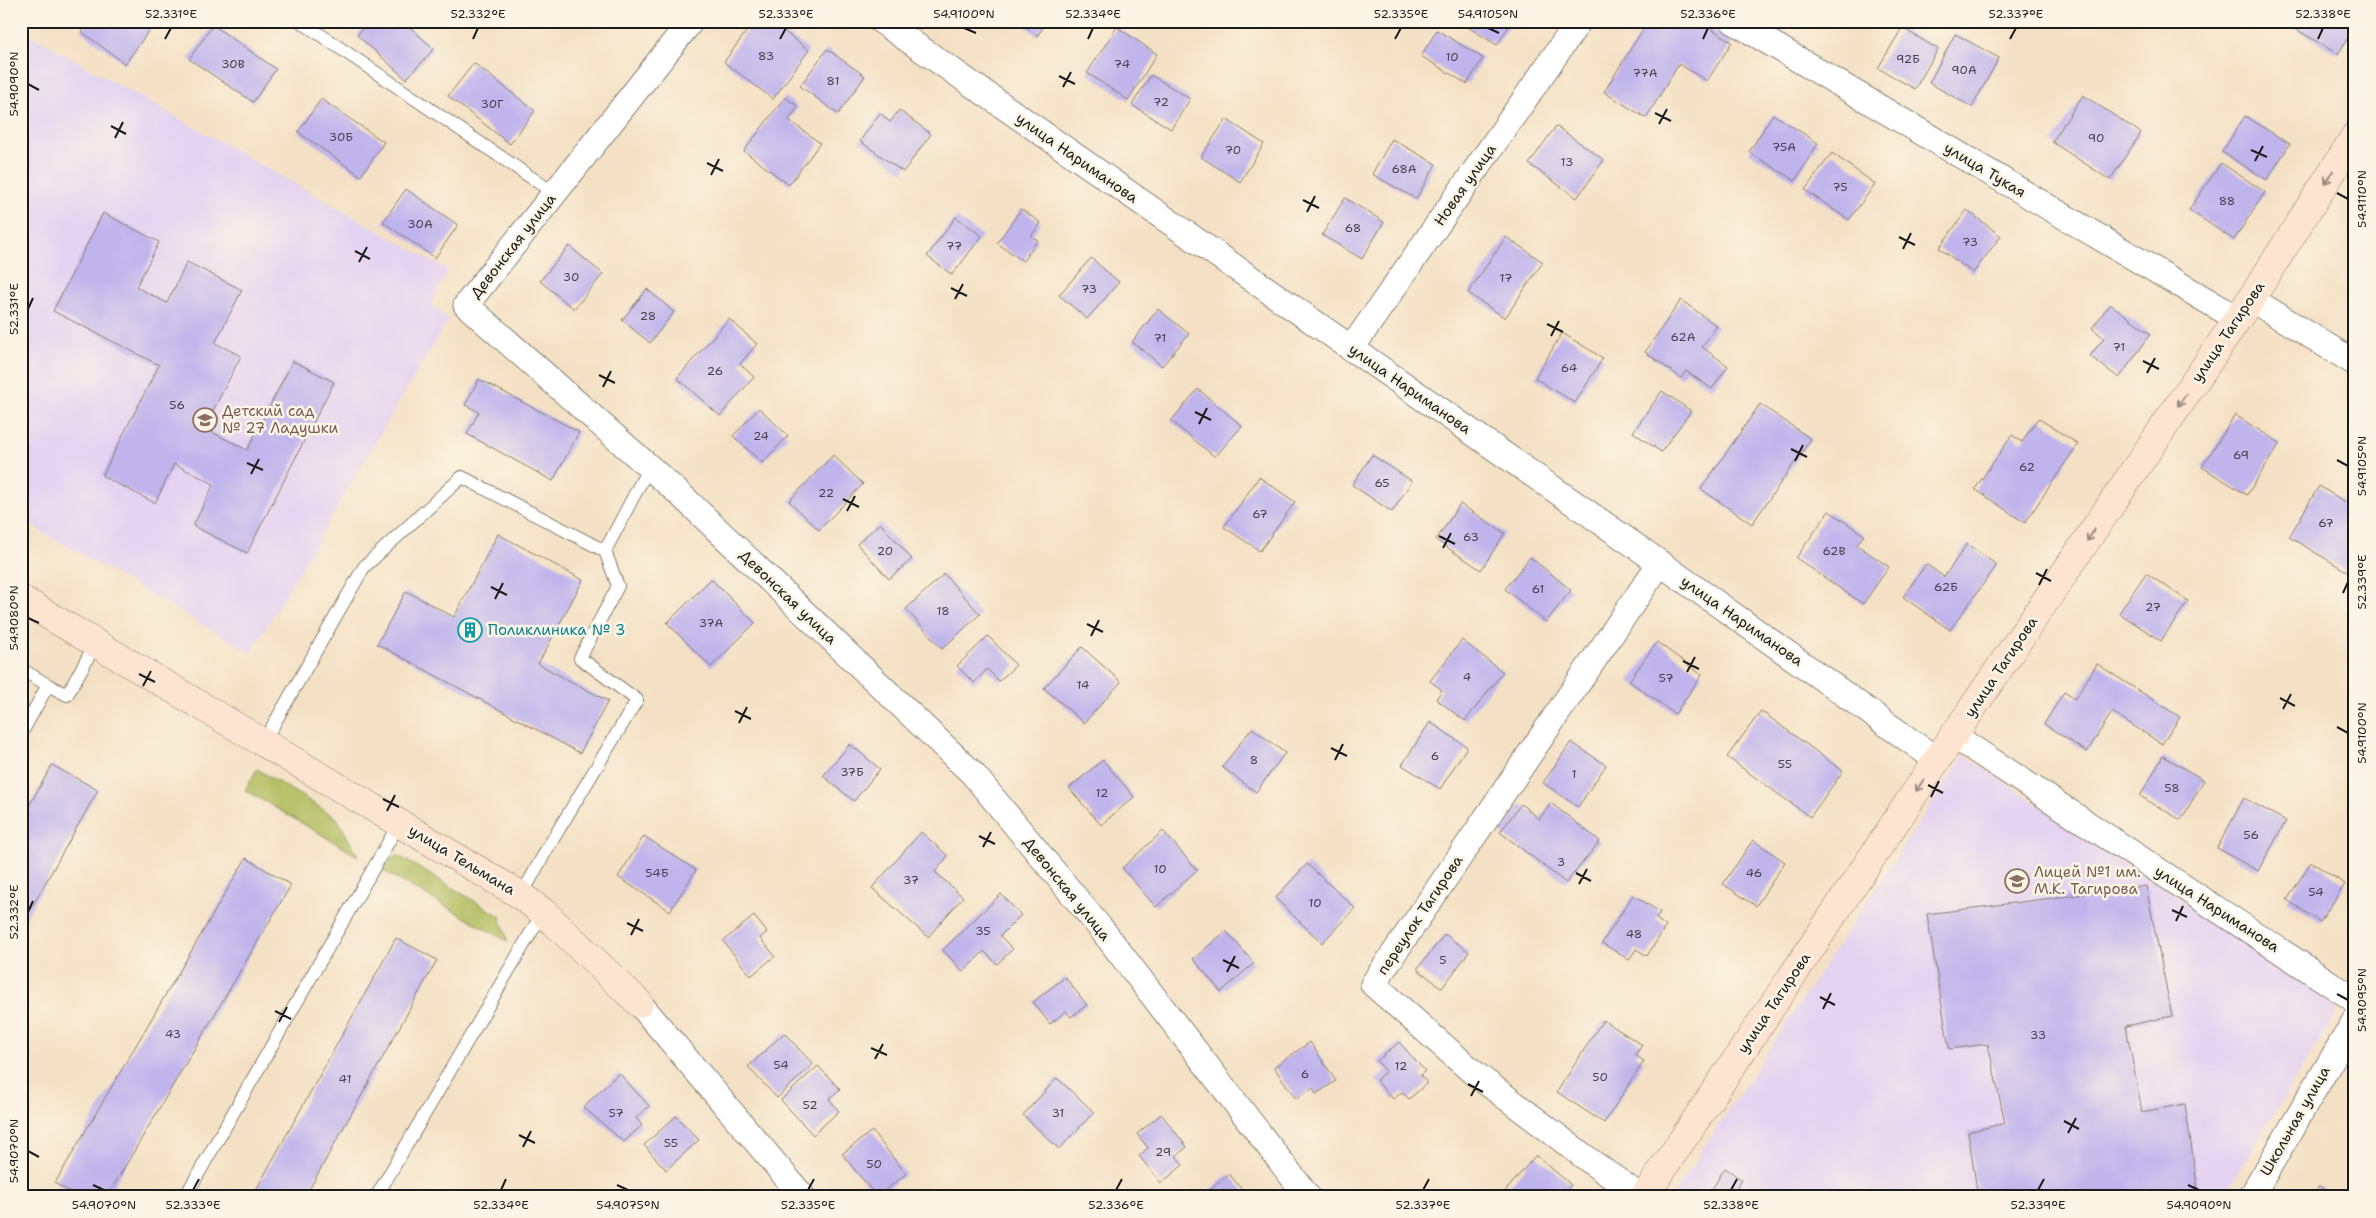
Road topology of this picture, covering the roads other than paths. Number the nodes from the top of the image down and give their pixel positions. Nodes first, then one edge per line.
1 (300, 21) edge
2 (690, 21) edge
3 (881, 21) edge
4 (1579, 21) edge
5 (1733, 21) edge
6 (2355, 136) edge
7 (554, 193) junction
8 (2244, 309) junction
9 (1351, 348) junction
10 (2355, 363) edge
11 (649, 467) junction
12 (605, 551) junction
13 (1660, 563) junction
14 (21, 599) edge
15 (96, 643) junction
16 (21, 669) edge
17 (48, 685) junction
18 (21, 734) edge
19 (1954, 736) junction
20 (263, 743) junction
21 (1937, 760) junction
22 (400, 822) junction
23 (522, 896) junction
24 (544, 912) junction
25 (2355, 1000) edge
26 (639, 1003) joint
27 (2355, 1020) edge
28 (185, 1197) edge
29 (376, 1197) edge
30 (803, 1197) edge
31 (1308, 1197) edge
32 (1642, 1197) edge
33 (2251, 1197) edge

1 - 7 lane
2 - 7 street, Девонская улица
3 - 9 street, улица Нариманова
4 - 9 street, Новая улица
5 - 8 street, улица Тукая
6 -> 8 street, улица Тагирова
7 - 11 street, Девонская улица
8 - 10 street, улица Тукая
8 -> 19 street, улица Тагирова
9 - 13 street, улица Нариманова
11 - 12 lane
11 - 31 street, Девонская улица
12 - 20 lane
12 - 23 lane
13 - 21 street, улица Нариманова
13 - 32 street, переулок Тагирова
14 - 15 street, улица Тельмана
15 - 17 lane
15 - 20 street, улица Тельмана
16 - 17 lane
17 - 18 lane
19 - 21 street, улица Тагирова
19 - 25 street, улица Нариманова
20 - 22 street, улица Тельмана
21 -> 32 street, улица Тагирова
22 - 23 street, улица Тельмана
22 - 28 lane
23 - 24 street, улица Тельмана
24 - 26 street, улица Тельмана
24 - 29 lane
26 - 30 street, улица Тельмана
27 - 33 street, Школьная улица

